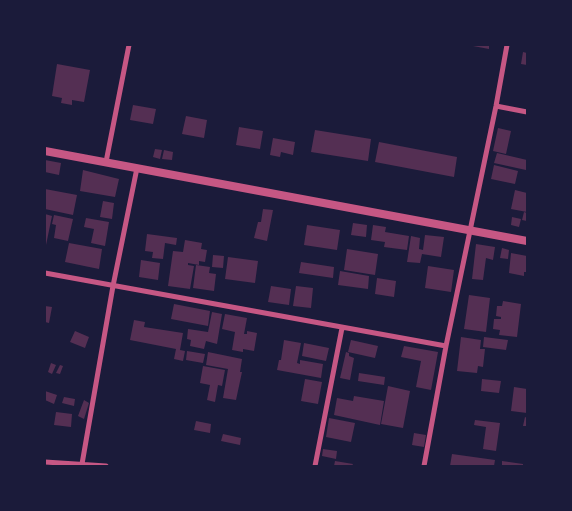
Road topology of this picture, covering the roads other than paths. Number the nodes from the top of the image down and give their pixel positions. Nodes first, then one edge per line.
1 (129, 45) edge
2 (507, 45) edge
3 (496, 106) junction
4 (527, 112) edge
5 (45, 151) edge
6 (106, 162) junction
7 (137, 168) junction
8 (470, 231) junction
9 (527, 241) edge
10 (45, 273) edge
11 (113, 286) junction
12 (342, 328) junction
13 (446, 346) junction
14 (45, 462) edge
15 (82, 464) junction
16 (105, 466) edge
17 (315, 466) edge
18 (424, 466) edge

1 - 6 street
2 - 3 street
3 - 4 street
3 - 8 street
5 - 6 street
6 - 7 street
7 - 8 street
7 - 11 street
8 - 9 street
8 - 13 street
10 - 11 street
11 - 12 street
11 - 15 street
12 - 13 street
12 - 17 street
13 - 18 street
14 - 15 street
15 - 16 street

